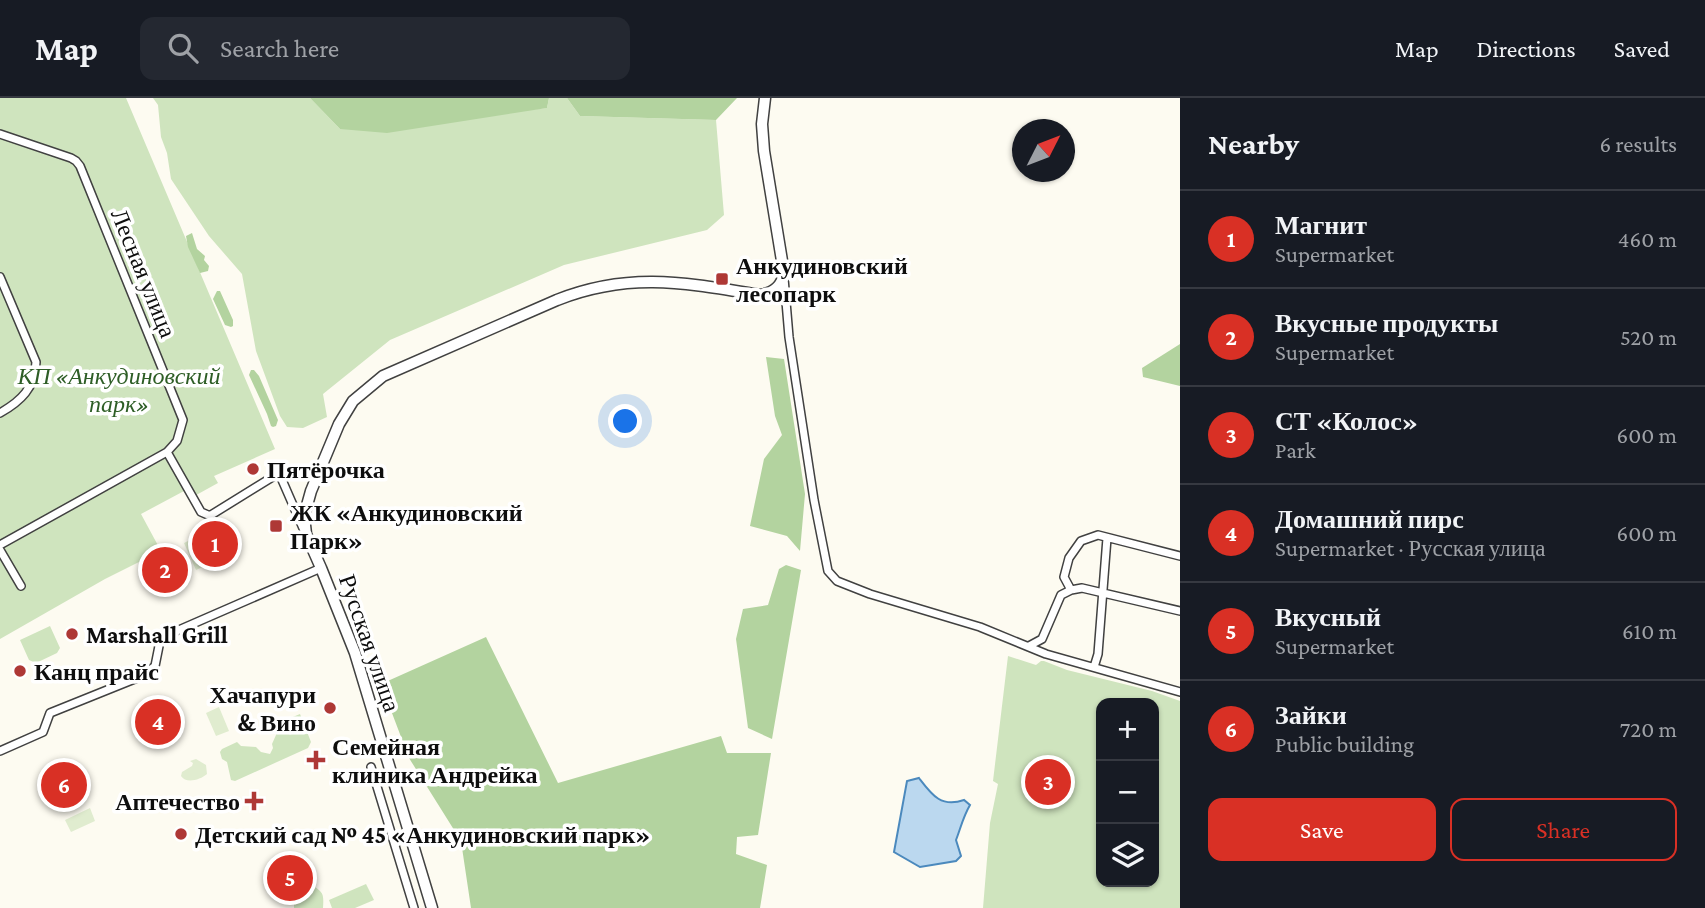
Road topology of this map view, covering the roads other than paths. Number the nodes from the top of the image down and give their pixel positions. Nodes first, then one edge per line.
1 (765, 98) edge
2 (0, 134) edge
3 (784, 272) junction
4 (0, 277) edge
5 (761, 295) junction
6 (787, 302) junction
7 (0, 413) edge
8 (167, 452) junction
9 (306, 534) junction
10 (1107, 538) junction
11 (0, 545) edge
12 (0, 550) edge
13 (1180, 556) edge
14 (321, 568) junction
15 (21, 586) dead end
16 (1071, 590) junction
17 (1103, 593) junction
18 (1180, 611) edge
19 (1029, 646) junction
20 (1094, 667) junction
21 (1180, 692) edge
22 (0, 751) edge
23 (370, 767) dead end
24 (414, 908) edge
25 (432, 908) edge

1 - 3 street
2 - 8 street, Лесная улица
3 - 5 street
3 - 6 street
4 - 7 street
5 - 6 street
5 - 9 street
6 - 19 street
8 - 9 street
8 - 11 street
9 - 14 street
10 - 13 street
10 - 16 street
10 - 17 street
12 - 15 street
14 - 22 street, Русская улица
14 - 25 street, Русская улица
16 - 17 street
16 - 19 street
17 - 18 street
17 - 20 street
19 - 20 street
20 - 21 street
23 - 24 street

